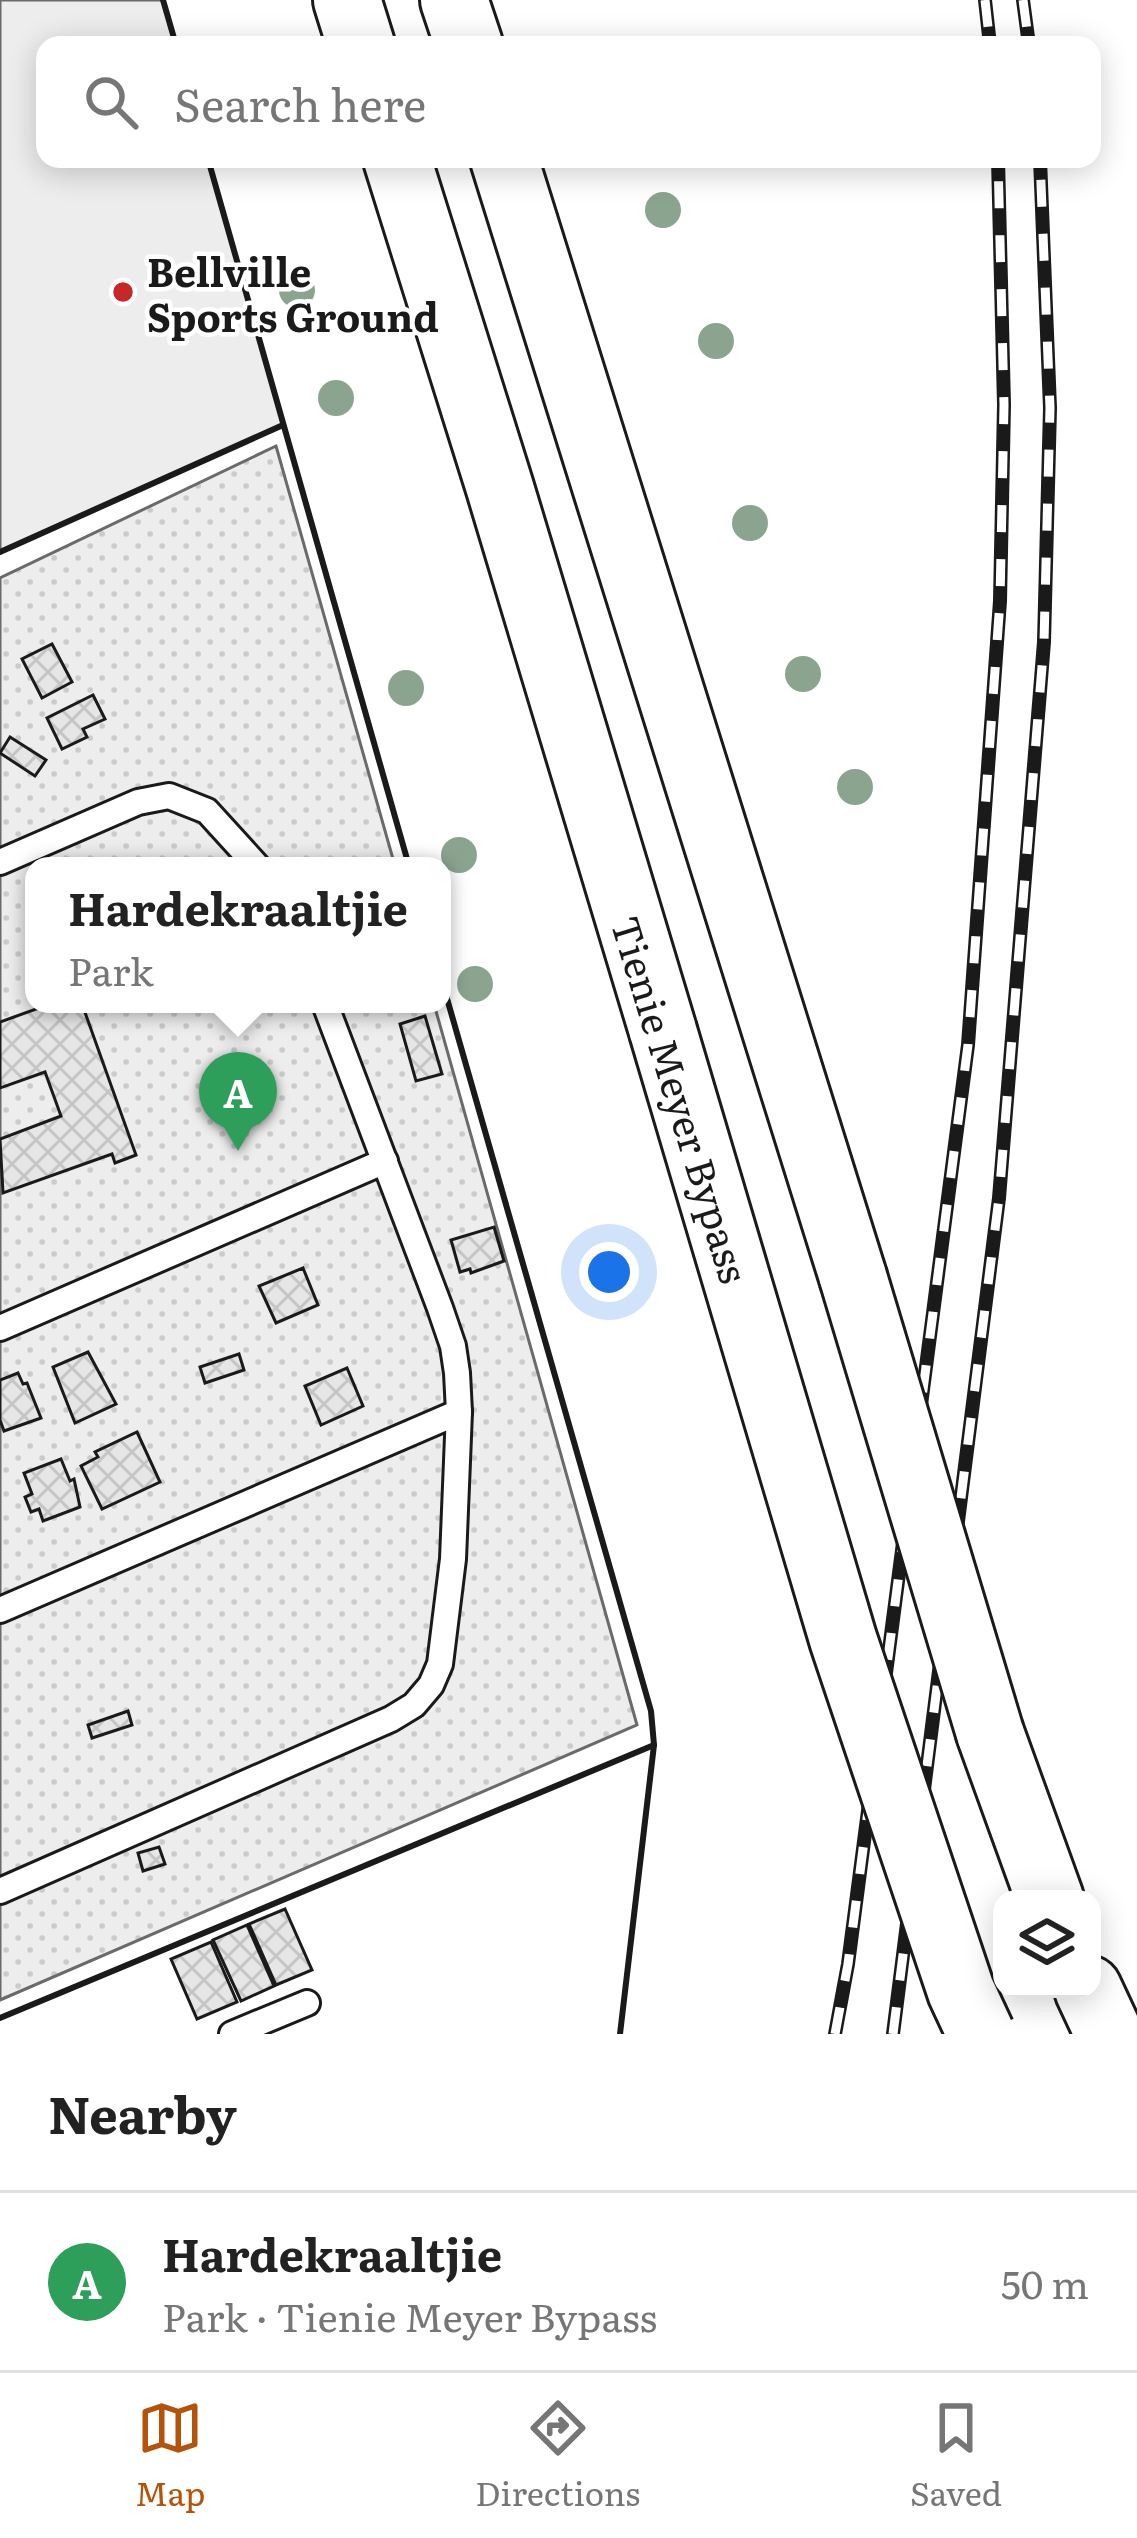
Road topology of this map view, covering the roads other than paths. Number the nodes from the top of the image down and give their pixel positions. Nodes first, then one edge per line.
1 (347, 0) edge
2 (454, 0) edge
3 (358, 36) edge
4 (466, 36) edge
5 (400, 168) edge
6 (507, 168) edge
7 (249, 857) edge
8 (0, 862) edge
9 (328, 1013) edge
10 (385, 1161) junction
11 (0, 1328) edge
12 (459, 1412) junction
13 (0, 1610) edge
14 (1047, 1890) edge
15 (0, 1891) edge
16 (1092, 1998) edge
17 (307, 2002) dead end
18 (232, 2034) edge
19 (981, 2034) edge
20 (1109, 2034) edge

1 - 3 main road
2 - 4 main road
5 - 19 main road, Tienie Meyer Bypass, bridge
6 - 14 main road, bridge
7 - 8 lane
9 - 10 lane
10 - 11 lane
10 - 12 lane
12 - 13 lane
12 - 15 lane
16 - 20 main road
17 - 18 lane

